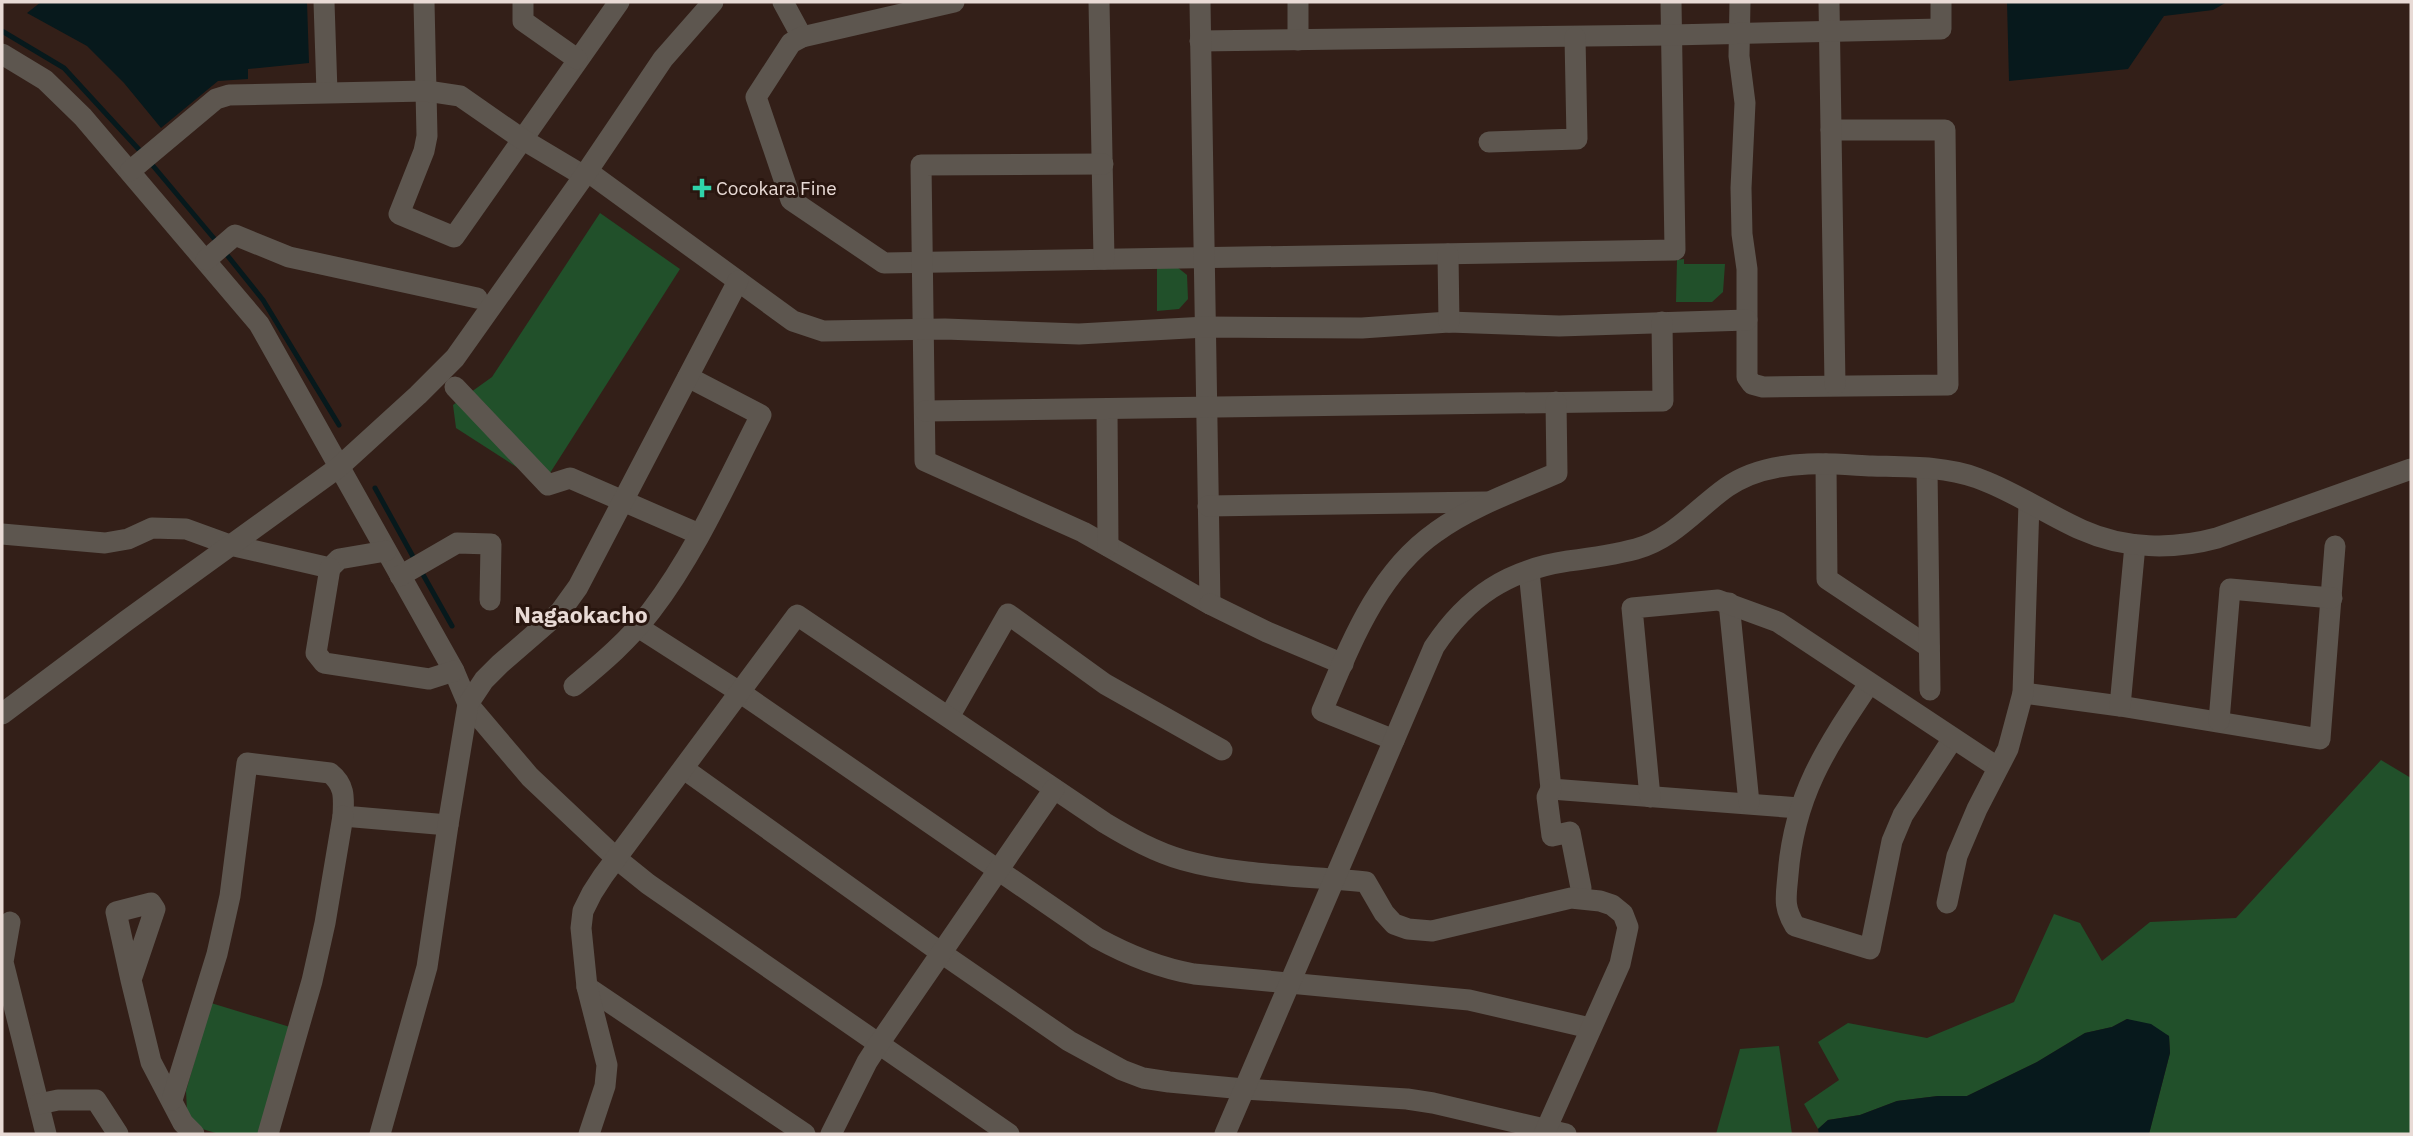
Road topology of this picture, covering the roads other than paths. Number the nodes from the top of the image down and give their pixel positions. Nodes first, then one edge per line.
1 (324, 2) edge
2 (424, 2) edge
3 (523, 2) edge
4 (619, 2) edge
5 (713, 2) edge
6 (782, 2) edge
7 (954, 2) edge
8 (1099, 2) edge
9 (1200, 2) edge
10 (1298, 2) edge
11 (1671, 2) edge
12 (1740, 2) edge
13 (1829, 2) edge
14 (1941, 2) edge
15 (1738, 33) junction
16 (1830, 33) junction
17 (1671, 35) junction
18 (802, 37) junction
19 (1575, 37) junction
20 (1298, 40) junction
21 (1200, 41) junction
22 (2, 54) edge
23 (578, 59) junction
24 (427, 91) junction
25 (327, 92) junction
26 (1831, 130) junction
27 (522, 139) junction
28 (1489, 142) dead end
29 (1103, 164) junction
30 (133, 169) junction
31 (586, 174) junction
32 (1448, 254) junction
33 (209, 257) junction
34 (1205, 258) junction
35 (1104, 259) junction
36 (922, 262) junction
37 (738, 281) junction
38 (477, 298) dead end
39 (1747, 320) junction
40 (1448, 321) junction
41 (1662, 322) junction
42 (1206, 327) junction
43 (922, 330) junction
44 (688, 377) junction
45 (1836, 385) junction
46 (455, 387) dead end
47 (1556, 402) junction
48 (1206, 406) junction
49 (1107, 409) junction
50 (925, 411) junction
51 (1826, 464) junction
52 (339, 467) junction
53 (1927, 469) junction
54 (2411, 469) edge
55 (624, 500) junction
56 (1490, 502) junction
57 (2029, 503) junction
58 (1208, 506) junction
59 (2, 534) edge
60 (699, 534) junction
61 (230, 545) junction
62 (2135, 545) junction
63 (1108, 546) junction
64 (2336, 546) dead end
65 (386, 551) junction
66 (330, 568) junction
67 (1529, 571) junction
68 (404, 574) junction
69 (2332, 598) junction
70 (491, 600) dead end
71 (1729, 603) junction
72 (1210, 604) junction
73 (638, 627) junction
74 (1929, 647) junction
75 (1343, 664) junction
76 (454, 671) junction
77 (1869, 684) junction
78 (574, 686) dead end
79 (1930, 690) dead end
80 (741, 693) junction
81 (2023, 693) junction
82 (468, 704) junction
83 (2120, 706) junction
84 (2, 714) edge
85 (949, 717) junction
86 (2219, 721) junction
87 (1394, 740) junction
88 (1952, 740) junction
89 (1222, 750) dead end
90 (1997, 767) junction
91 (684, 769) junction
92 (1054, 789) junction
93 (1551, 789) junction
94 (1650, 797) junction
95 (1749, 803) junction
96 (1799, 808) junction
97 (343, 816) junction
98 (448, 825) junction
99 (617, 859) junction
100 (997, 870) junction
101 (1335, 879) junction
102 (1580, 898) junction
103 (1947, 903) dead end
104 (10, 922) dead end
105 (940, 952) junction
106 (131, 980) dead end
107 (1289, 985) junction
108 (587, 987) junction
109 (1590, 1028) junction
110 (878, 1045) junction
111 (1244, 1089) junction
112 (172, 1100) junction
113 (39, 1104) junction
114 (597, 1131) edge
115 (1552, 1132) edge
116 (46, 1134) edge
117 (118, 1134) edge
118 (194, 1134) edge
119 (268, 1134) edge
120 (380, 1134) edge
121 (805, 1134) edge
122 (831, 1134) edge
123 (1009, 1134) edge
124 (1225, 1134) edge

1 - 25 street
2 - 24 street
3 - 23 street
4 - 23 street
5 - 31 street
6 - 18 street
7 - 18 street
8 - 29 street
9 - 21 street
10 - 20 street
11 - 17 street
12 - 15 street
13 - 16 street
14 - 16 street
15 - 16 street
15 - 17 street
15 - 39 street
16 - 26 street
17 - 19 street
17 - 32 street
18 - 36 street
19 - 20 street
19 - 28 street
20 - 21 street
21 - 34 street
22 - 30 street
23 - 27 street
24 - 25 street
24 - 27 street
24 - 27 street
25 - 30 street
26 - 45 street
26 - 45 street
27 - 31 street
29 - 35 street
29 - 36 street
30 - 33 street
31 - 37 street
31 - 52 street
32 - 34 street
32 - 40 street
33 - 38 street
33 - 52 street
34 - 35 street
34 - 42 street
35 - 36 street
36 - 43 street
37 - 43 street
37 - 44 street
39 - 41 street
39 - 45 street
40 - 41 street
40 - 42 street
41 - 47 street
42 - 43 street
42 - 48 street
43 - 50 street
44 - 55 street
44 - 60 street
46 - 55 street
47 - 48 street
47 - 56 street
48 - 49 street
48 - 58 street
49 - 50 street
49 - 63 street
50 - 63 street
51 - 53 street
51 - 67 street
51 - 74 street
52 - 61 street
52 - 65 street
53 - 57 street
53 - 74 street
54 - 62 street
55 - 60 street
55 - 82 street
56 - 58 street
56 - 75 street
57 - 62 street
57 - 81 street
58 - 72 street
59 - 61 street
60 - 73 street
61 - 66 street
61 - 84 street
62 - 83 street
63 - 72 street
64 - 69 street
65 - 66 street
65 - 68 street
66 - 76 street
67 - 87 street
67 - 93 street
68 - 70 street
68 - 76 street
69 - 86 street
69 - 86 street
71 - 77 street
71 - 94 street
71 - 95 street
72 - 75 street
73 - 78 street
73 - 80 street
74 - 79 street
75 - 87 street
76 - 82 street
77 - 88 street
77 - 96 street
80 - 85 street
80 - 91 street
80 - 100 street
81 - 83 street
81 - 90 street
82 - 98 street
82 - 99 street
83 - 86 street
85 - 89 street
85 - 92 street
87 - 101 street
88 - 90 street
88 - 96 street
90 - 103 street
91 - 99 street
91 - 105 street
92 - 100 street
92 - 101 street
93 - 94 street
93 - 102 street
94 - 95 street
95 - 96 street
97 - 98 street
97 - 112 street
97 - 119 street
98 - 120 street
99 - 108 street
99 - 110 street
100 - 105 street
100 - 107 street
101 - 102 street
101 - 107 street
102 - 109 street
104 - 113 street
105 - 110 street
105 - 111 street
106 - 112 street
107 - 109 street
107 - 111 street
108 - 114 street
108 - 121 street
109 - 115 street
110 - 122 street
110 - 123 street
111 - 115 street
111 - 124 street
112 - 118 street
113 - 116 street
113 - 117 street

